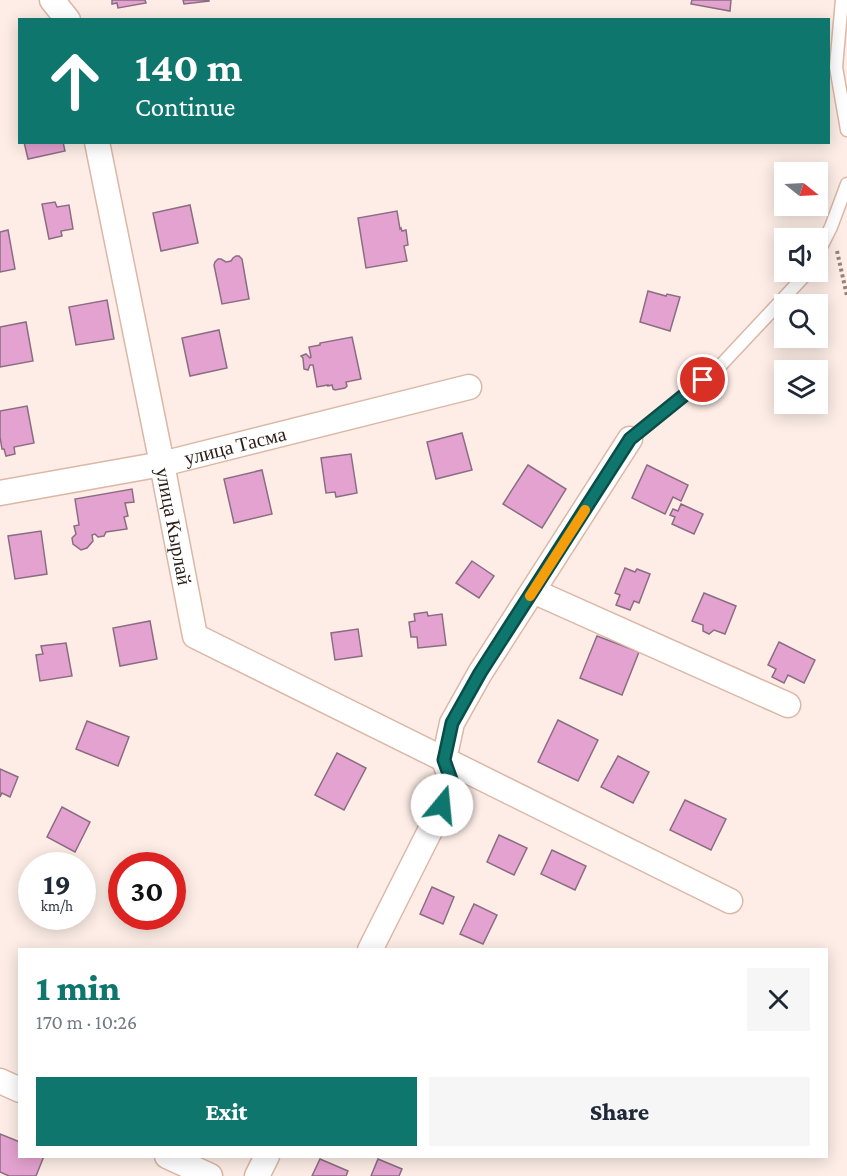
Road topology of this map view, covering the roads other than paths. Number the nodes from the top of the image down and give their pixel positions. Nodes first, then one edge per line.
1 (52, 0) edge
2 (842, 0) edge
3 (66, 18) edge
4 (847, 130) edge
5 (97, 144) edge
6 (847, 184) edge
7 (828, 233) edge
8 (799, 282) edge
9 (469, 387) dead end
10 (630, 439) joint
11 (162, 464) junction
12 (0, 493) edge
13 (533, 591) junction
14 (788, 705) dead end
15 (444, 760) junction
16 (730, 901) dead end
17 (371, 948) edge
18 (0, 1081) edge
19 (18, 1089) edge
20 (171, 1158) edge
21 (266, 1158) edge
22 (210, 1176) edge
23 (257, 1176) edge

1 - 3 street
2 - 4 lane
5 - 11 street, улица Кырлай
6 - 7 lane
8 - 10 lane
9 - 11 street, улица Тасма
10 - 13 street
11 - 12 street, улица Тасма
11 - 15 street, улица Кырлай
13 - 14 street
13 - 15 street
15 - 16 street
15 - 17 street
18 - 19 street
20 - 22 street
21 - 23 street

